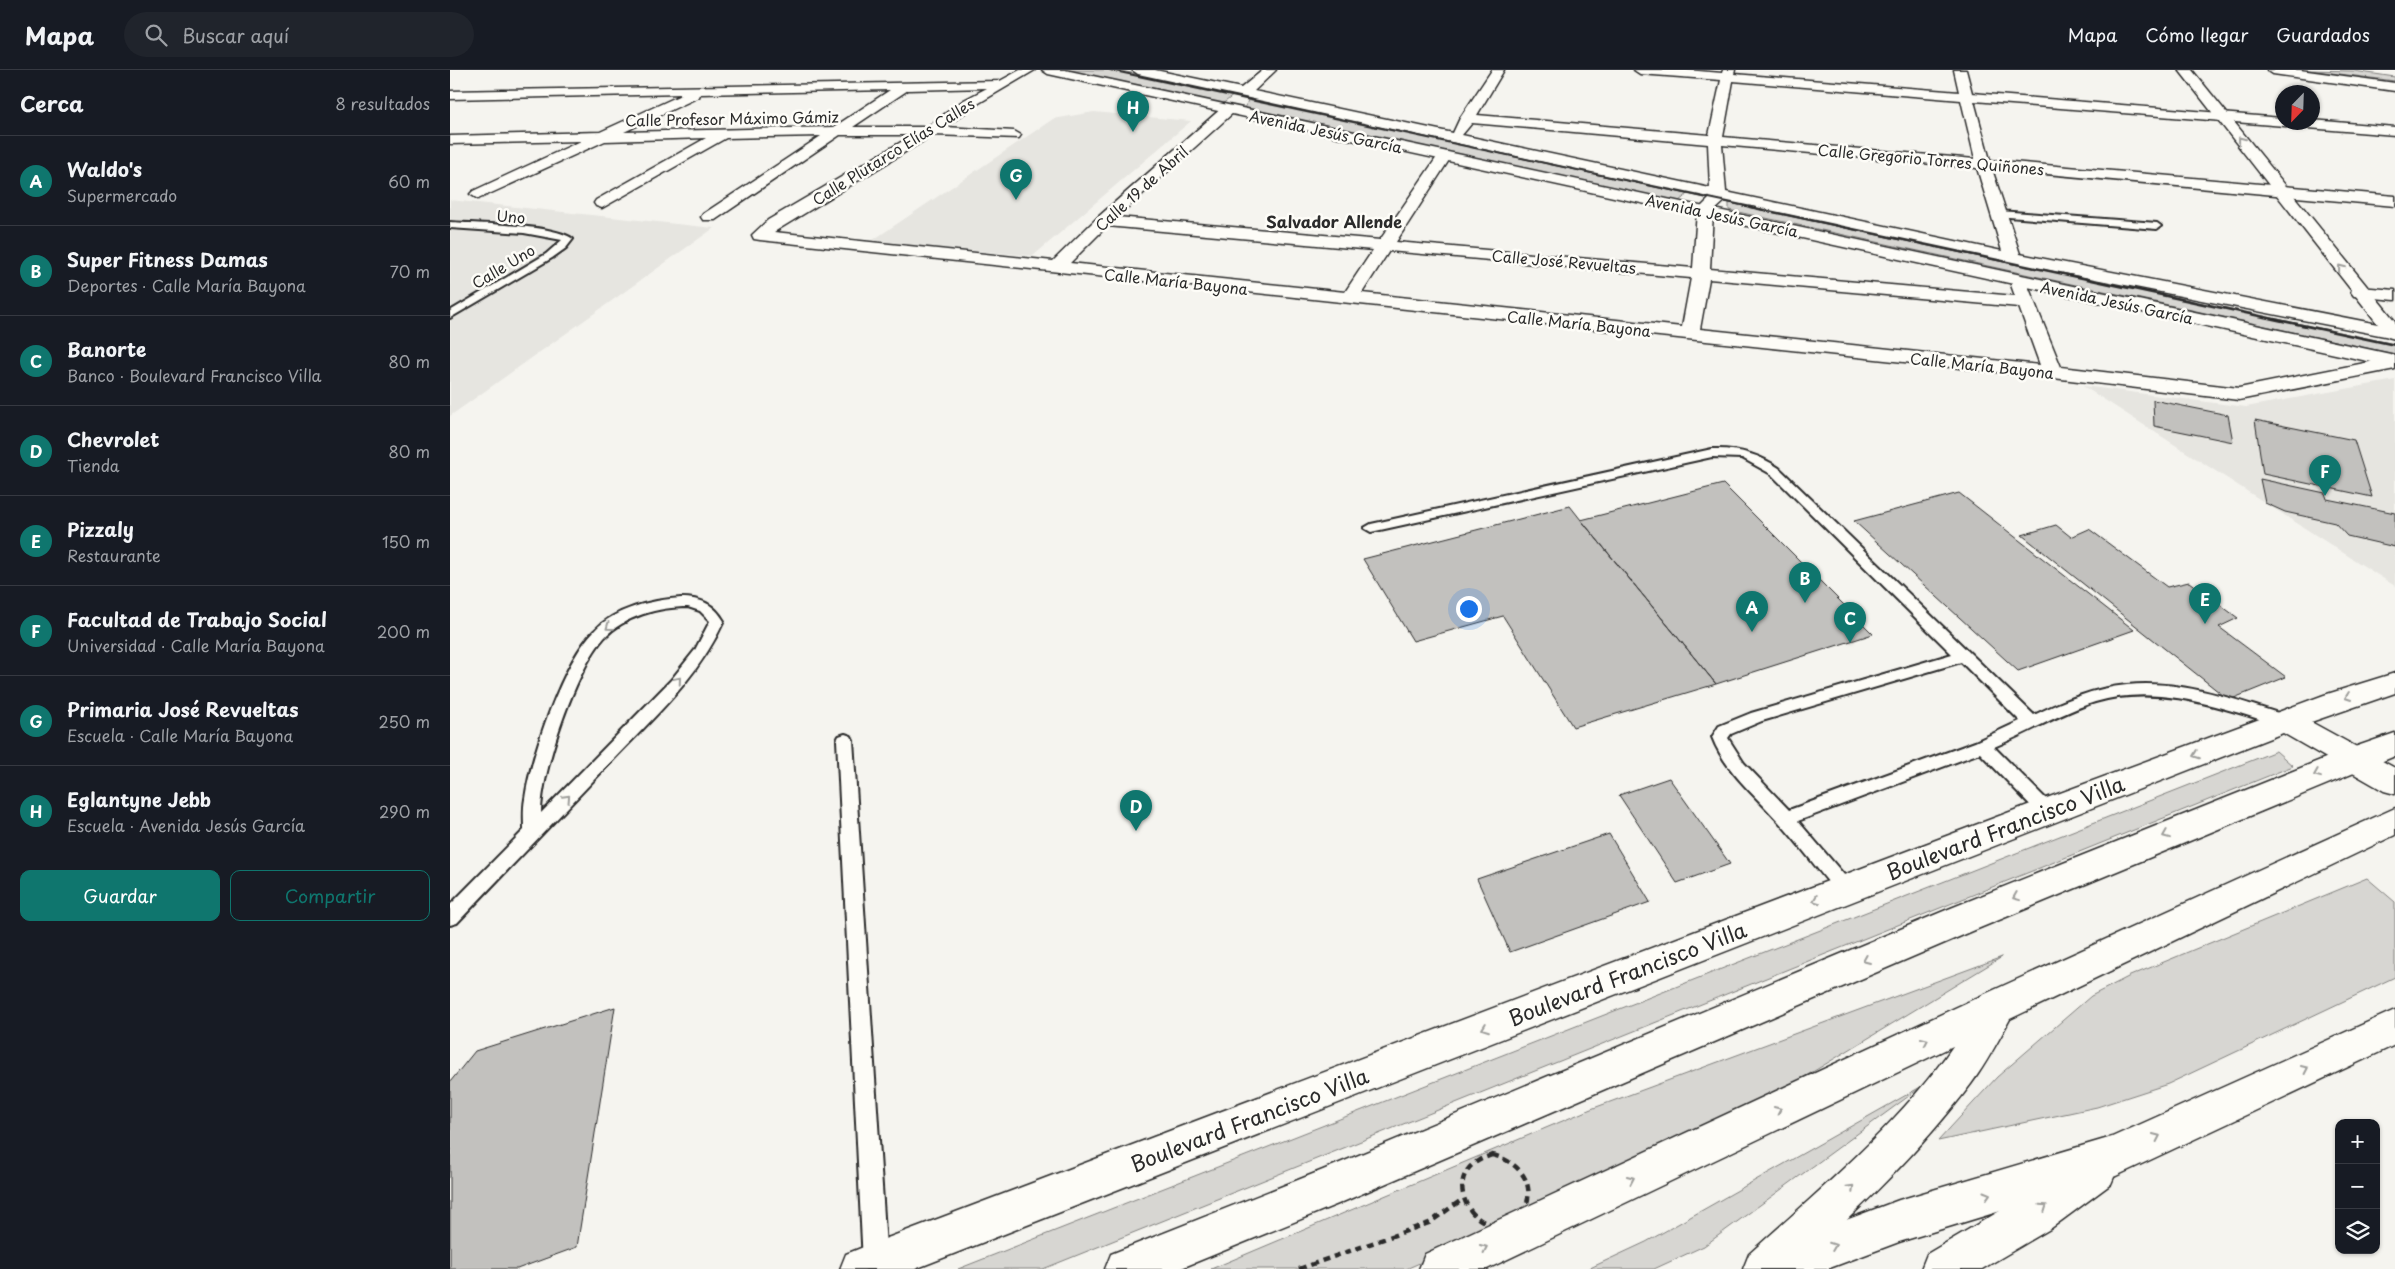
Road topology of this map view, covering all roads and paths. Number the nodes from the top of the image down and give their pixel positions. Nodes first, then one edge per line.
1 (928, 70) edge
2 (1029, 70) edge
3 (1048, 70) edge
4 (1138, 70) edge
5 (1270, 70) edge
6 (1498, 70) edge
7 (1640, 70) edge
8 (1960, 70) edge
9 (2185, 70) edge
10 (2272, 70) edge
11 (2291, 70) edge
12 (2347, 70) edge
13 (2365, 70) edge
14 (1728, 73) edge
15 (737, 74) dead end
16 (2306, 75) junction
17 (2395, 75) edge
18 (1004, 84) junction
19 (904, 86) junction
20 (2395, 87) edge
21 (704, 90) junction
22 (1245, 92) junction
23 (450, 95) edge
24 (1968, 97) junction
25 (1228, 110) junction
26 (2222, 117) junction
27 (1467, 118) junction
28 (2275, 121) edge
29 (2320, 125) edge
30 (838, 131) junction
31 (930, 131) junction
32 (2395, 131) edge
33 (723, 134) junction
34 (1014, 135) dead end
35 (601, 137) junction
36 (1454, 139) junction
37 (450, 140) edge
38 (1715, 140) junction
39 (1444, 157) junction
40 (1983, 163) junction
41 (2281, 191) junction
42 (478, 194) dead end
43 (1718, 195) junction
44 (2395, 202) edge
45 (602, 203) dead end
46 (1705, 210) junction
47 (1999, 214) junction
48 (709, 217) dead end
49 (1103, 221) junction
50 (450, 225) edge
51 (2157, 226) dead end
52 (760, 235) joint
53 (568, 239) joint
54 (1386, 244) junction
55 (2013, 258) junction
56 (1057, 268) junction
57 (1700, 273) junction
58 (2018, 280) junction
59 (2360, 292) junction
60 (2395, 295) edge
61 (1349, 299) junction
62 (2025, 302) junction
63 (450, 315) edge
64 (2394, 333) edge
65 (1690, 334) junction
66 (2395, 362) edge
67 (2053, 372) junction
68 (1371, 528) dead end
69 (1963, 656) junction
70 (2395, 683) edge
71 (2285, 722) junction
72 (2032, 723) junction
73 (845, 740) dead end
74 (2395, 744) edge
75 (1982, 745) junction
76 (2354, 758) junction
77 (2395, 782) edge
78 (2047, 811) junction
79 (1786, 818) junction
80 (2395, 821) edge
81 (533, 833) junction
82 (1845, 889) junction
83 (450, 917) edge
84 (1998, 1006) junction
85 (2395, 1027) edge
86 (2116, 1156) junction
87 (1463, 1199) junction
88 (868, 1266) edge
89 (1126, 1269) edge
90 (1299, 1269) edge
91 (1440, 1269) edge
92 (1764, 1269) edge
93 (1771, 1269) edge
94 (1942, 1269) edge

1 - 19 street
2 - 18 street, Calle Plutarco Elías Calles
3 - 25 street, Avenida Jesús García
4 - 22 street, Avenida Jesús García
5 - 22 street
6 - 27 street
7 - 14 street
8 - 24 street
9 - 26 street
10 - 16 street
11 - 16 street
12 - 17 street
13 - 17 street
14 - 24 street
14 - 38 street
15 - 21 street
16 - 20 street
18 - 19 street
18 - 31 street, Calle Plutarco Elías Calles
19 - 21 street
19 - 30 street
21 - 23 street
21 - 35 street
22 - 36 street, Avenida Jesús García
24 - 26 street
24 - 40 street
25 - 39 street, Avenida Jesús García
25 - 49 street, Calle 19 de Abril
26 - 28 street
41 -> 26 street
27 - 36 street
27 - 38 street, Calle Gregorio Torres Quiñones
29 - 32 street
30 - 31 street, Calle Profesor Máximo Gámiz
30 - 33 street, Calle Profesor Máximo Gámiz
30 - 48 street
31 - 34 street, Calle Profesor Máximo Gámiz
31 - 52 street, Calle Plutarco Elías Calles
33 - 35 street, Calle Profesor Máximo Gámiz
33 - 45 street
35 - 37 street, Calle Profesor Máximo Gámiz
35 - 42 street
36 - 43 street, Avenida Jesús García
38 - 40 street, Calle Gregorio Torres Quiñones
38 - 43 street
39 - 46 street, Avenida Jesús García
39 - 54 street
40 - 41 street, Calle Gregorio Torres Quiñones
40 - 47 street
41 - 44 street, Calle Gregorio Torres Quiñones
59 -> 41 street
43 - 46 street
43 - 55 street, Avenida Jesús García
46 - 57 street
46 - 58 street, Avenida Jesús García
47 - 51 lane
47 - 55 street
49 - 54 street, Calle José Revueltas
49 - 56 street, Calle 19 de Abril
50 - 53 lane, Uno
52 - 56 street, Calle María Bayona
53 - 63 lane, Calle Uno
54 - 57 street, Calle José Revueltas
54 - 61 street
55 - 64 street, Avenida Jesús García
56 - 61 street, Calle María Bayona
57 - 62 street, Calle José Revueltas
57 - 65 street
58 - 62 street
58 - 66 street, Avenida Jesús García
59 - 60 street
59 - 64 street
61 - 65 street, Calle María Bayona
62 - 67 street
65 - 67 street, Calle María Bayona
66 - 67 street, Calle María Bayona
68 - 69 lane
69 - 72 lane
69 - 79 lane
70 -> 71 street, Boulevard Francisco Villa
71 - 72 lane
71 - 76 street
71 -> 78 street, Boulevard Francisco Villa
72 - 75 lane
73 - 88 lane
74 - 76 street
75 - 78 lane
75 - 79 lane
76 - 77 street
76 -> 89 street
78 - 82 street, Boulevard Francisco Villa
79 - 82 lane
80 - 84 street
81 -> 81 lane
81 - 83 lane
82 -> 88 street, Boulevard Francisco Villa
91 -> 84 street
92 -> 84 street
86 -> 85 street
93 -> 86 street
94 -> 86 street
87 - 87 path
87 - 90 path

